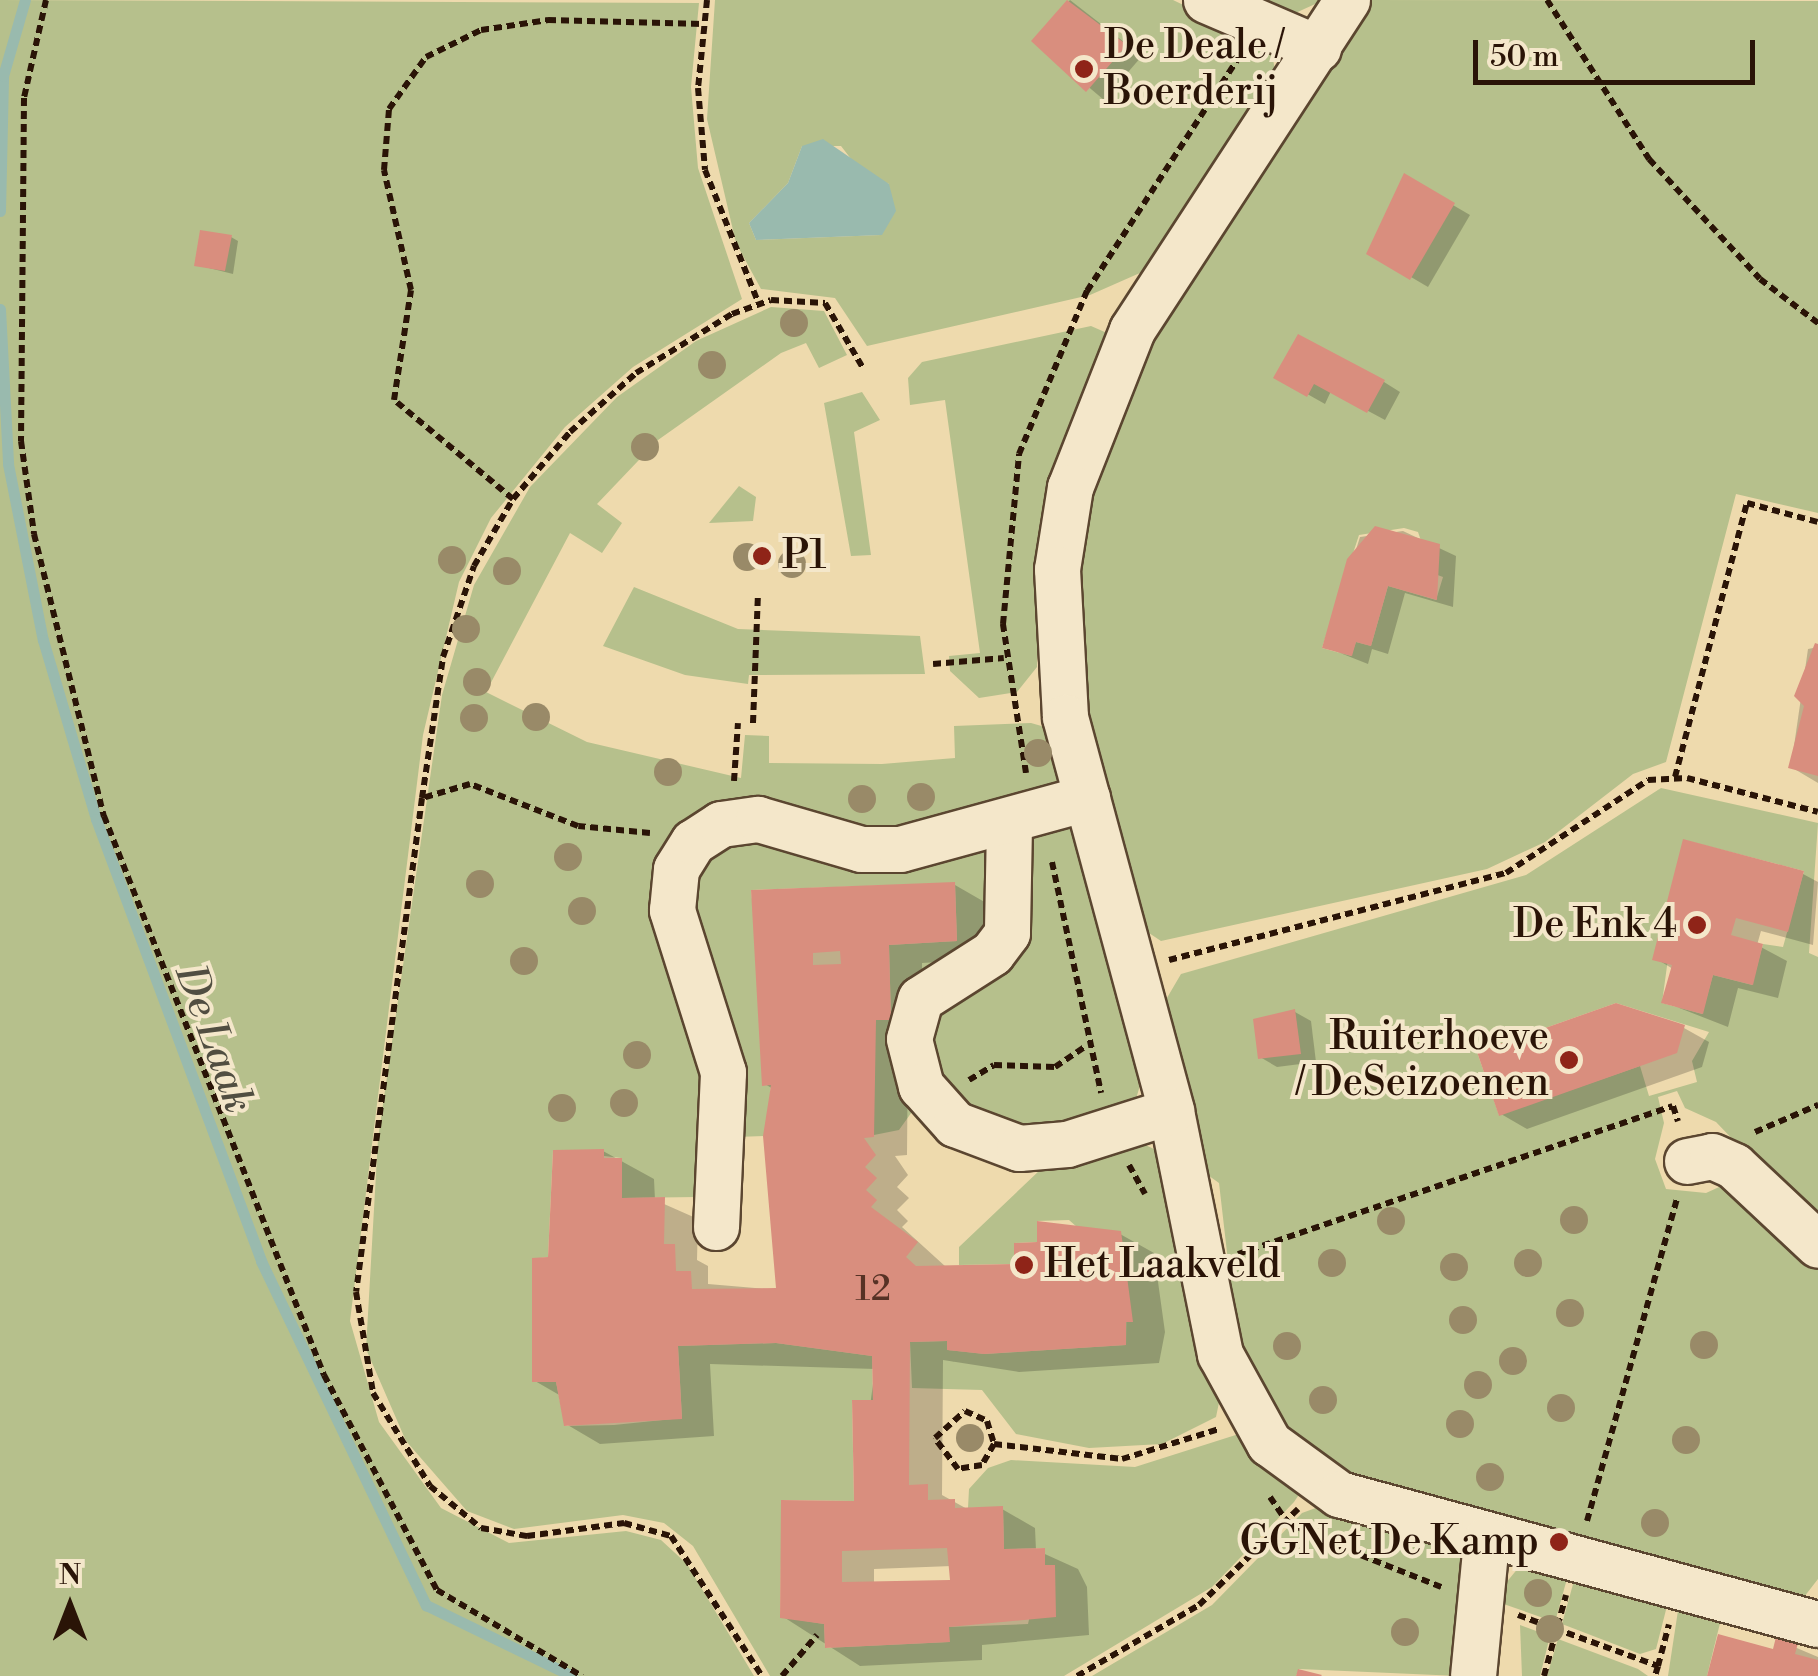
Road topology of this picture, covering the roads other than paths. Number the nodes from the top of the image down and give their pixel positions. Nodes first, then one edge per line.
1 (1206, 0) edge
2 (1347, 0) edge
3 (1318, 48) junction
4 (1086, 798) junction
5 (1010, 826) junction
6 (1171, 1111) junction
7 (1687, 1162) road end
8 (716, 1227) dead end
9 (1818, 1245) edge
10 (1486, 1540) junction
11 (1818, 1624) edge
12 (1473, 1676) edge

1 - 3 lane
2 - 3 lane
3 - 4 lane
4 - 5 lane
4 - 6 lane
5 - 6 lane
5 - 8 lane
6 - 10 lane
7 - 9 lane
10 - 11 lane
10 - 12 lane

